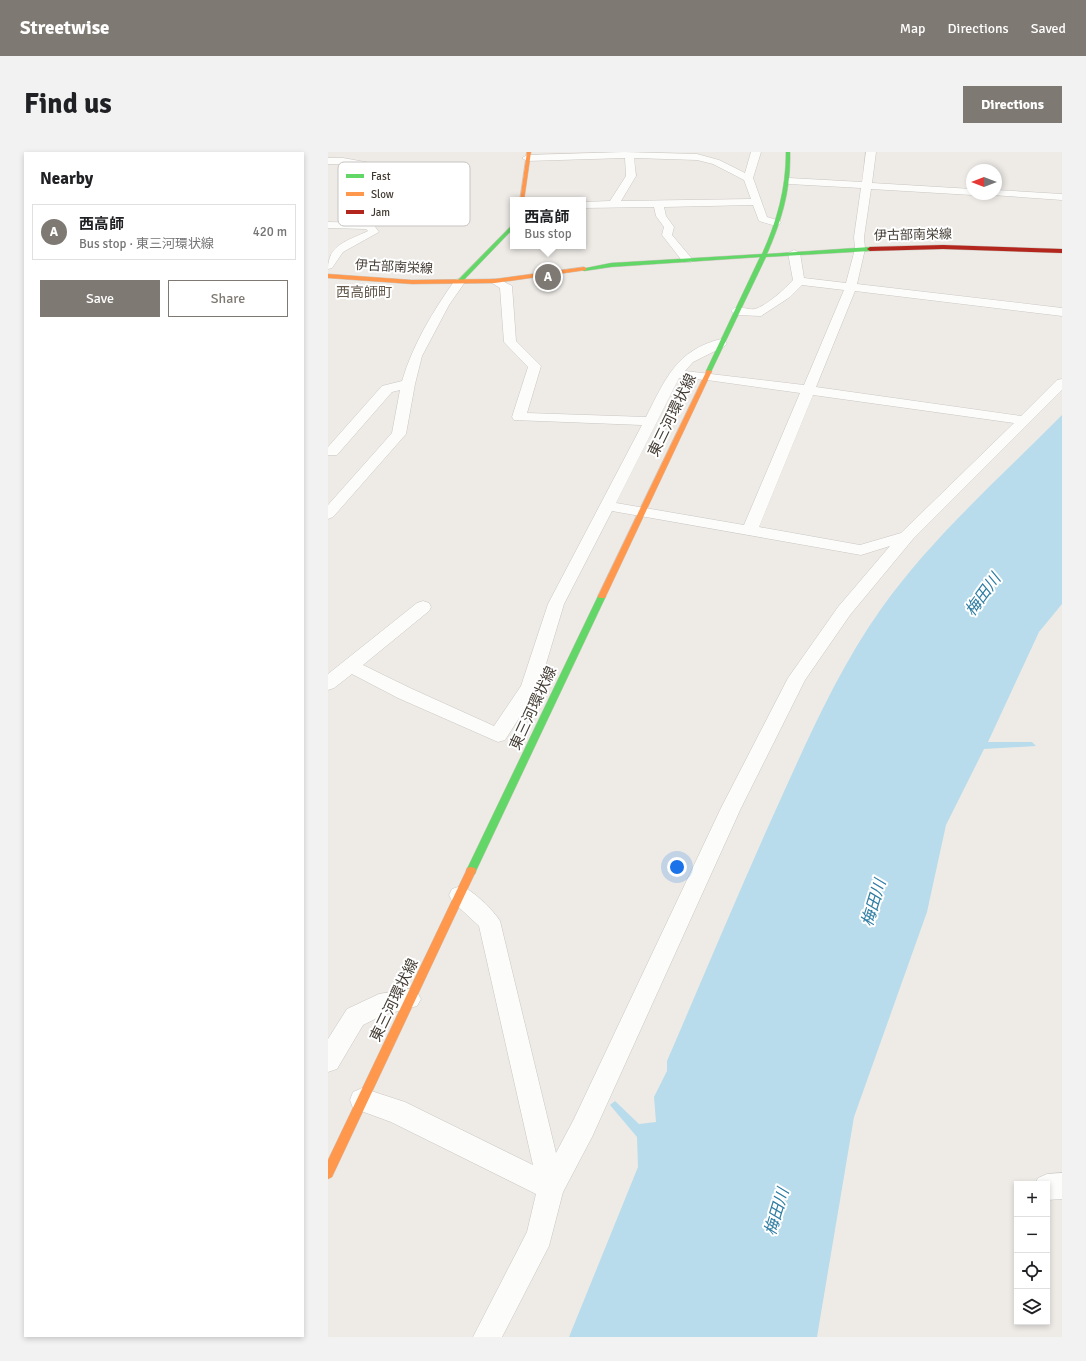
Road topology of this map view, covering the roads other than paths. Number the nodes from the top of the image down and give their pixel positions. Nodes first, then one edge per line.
1 (756, 152) edge
2 (788, 152) edge
3 (871, 152) edge
4 (628, 154) edge
5 (328, 155) edge
6 (528, 155) edge
7 (328, 161) edge
8 (343, 161) junction
9 (349, 162) edge
10 (748, 178) junction
11 (789, 181) junction
12 (867, 185) junction
13 (966, 192) edge
14 (1002, 193) edge
15 (522, 197) edge
16 (1062, 197) edge
17 (757, 202) junction
18 (614, 204) junction
19 (586, 205) edge
20 (659, 205) junction
21 (776, 223) junction
22 (328, 226) edge
23 (510, 229) edge
24 (333, 249) edge
25 (860, 249) junction
26 (1062, 251) edge
27 (794, 253) junction
28 (764, 255) junction
29 (687, 260) junction
30 (328, 266) edge
31 (328, 276) edge
32 (495, 281) junction
33 (799, 281) junction
34 (459, 282) junction
35 (851, 287) junction
36 (737, 311) junction
37 (1062, 312) edge
38 (722, 342) junction
39 (676, 374) junction
40 (706, 376) junction
41 (1062, 383) edge
42 (408, 384) junction
43 (807, 391) junction
44 (651, 421) junction
45 (1022, 421) junction
46 (328, 451) edge
47 (608, 506) junction
48 (641, 512) junction
49 (328, 514) edge
50 (750, 530) junction
51 (907, 536) junction
52 (423, 606) dead end
53 (350, 666) junction
54 (328, 684) edge
55 (460, 895) junction
56 (409, 998) junction
57 (328, 1060) edge
58 (362, 1100) junction
59 (328, 1173) edge
60 (1062, 1186) edge
61 (1050, 1187) edge
62 (551, 1188) junction
63 (487, 1337) edge

1 - 10 street
2 - 11 main road, 東三河環状線
3 - 12 street
4 - 6 street
4 - 10 street
4 - 18 street
5 - 8 street
6 - 15 main road
7 - 8 street
8 - 9 street
10 - 17 street
11 - 12 street
11 - 21 main road, 東三河環状線
12 - 13 street
12 - 25 street
14 - 16 street
17 - 20 street
17 - 21 street
18 - 19 street
18 - 20 street
20 - 29 street
21 - 28 main road, 東三河環状線
22 - 24 street
23 - 34 main road
24 - 30 street
25 - 26 main road, 伊古部南栄線
25 - 27 main road, 伊古部南栄線
25 - 35 street
27 - 28 main road, 伊古部南栄線
27 - 33 street
28 - 29 main road
28 - 36 main road, 東三河環状線
29 - 32 main road
31 - 34 main road, 伊古部南栄線
32 - 34 main road
32 - 44 street
33 - 35 street
33 - 36 street
34 - 42 street
35 - 37 street
35 - 43 street
36 - 38 main road, 東三河環状線
38 - 39 street
38 - 40 main road, 東三河環状線
39 - 40 street
39 - 44 street
40 - 43 street
40 - 48 main road, 東三河環状線
41 - 45 street
42 - 46 street
42 - 49 street
43 - 45 street
43 - 50 street
44 - 47 street
45 - 51 street
47 - 48 street
47 - 53 street
48 - 50 street
48 - 55 main road, 東三河環状線
50 - 51 street
51 - 62 street
52 - 53 street
53 - 54 street
55 - 56 main road, 東三河環状線
55 - 62 street
56 - 57 street
56 - 58 main road, 東三河環状線
58 - 59 main road, 東三河環状線
58 - 62 street
60 - 61 street
62 - 63 street

